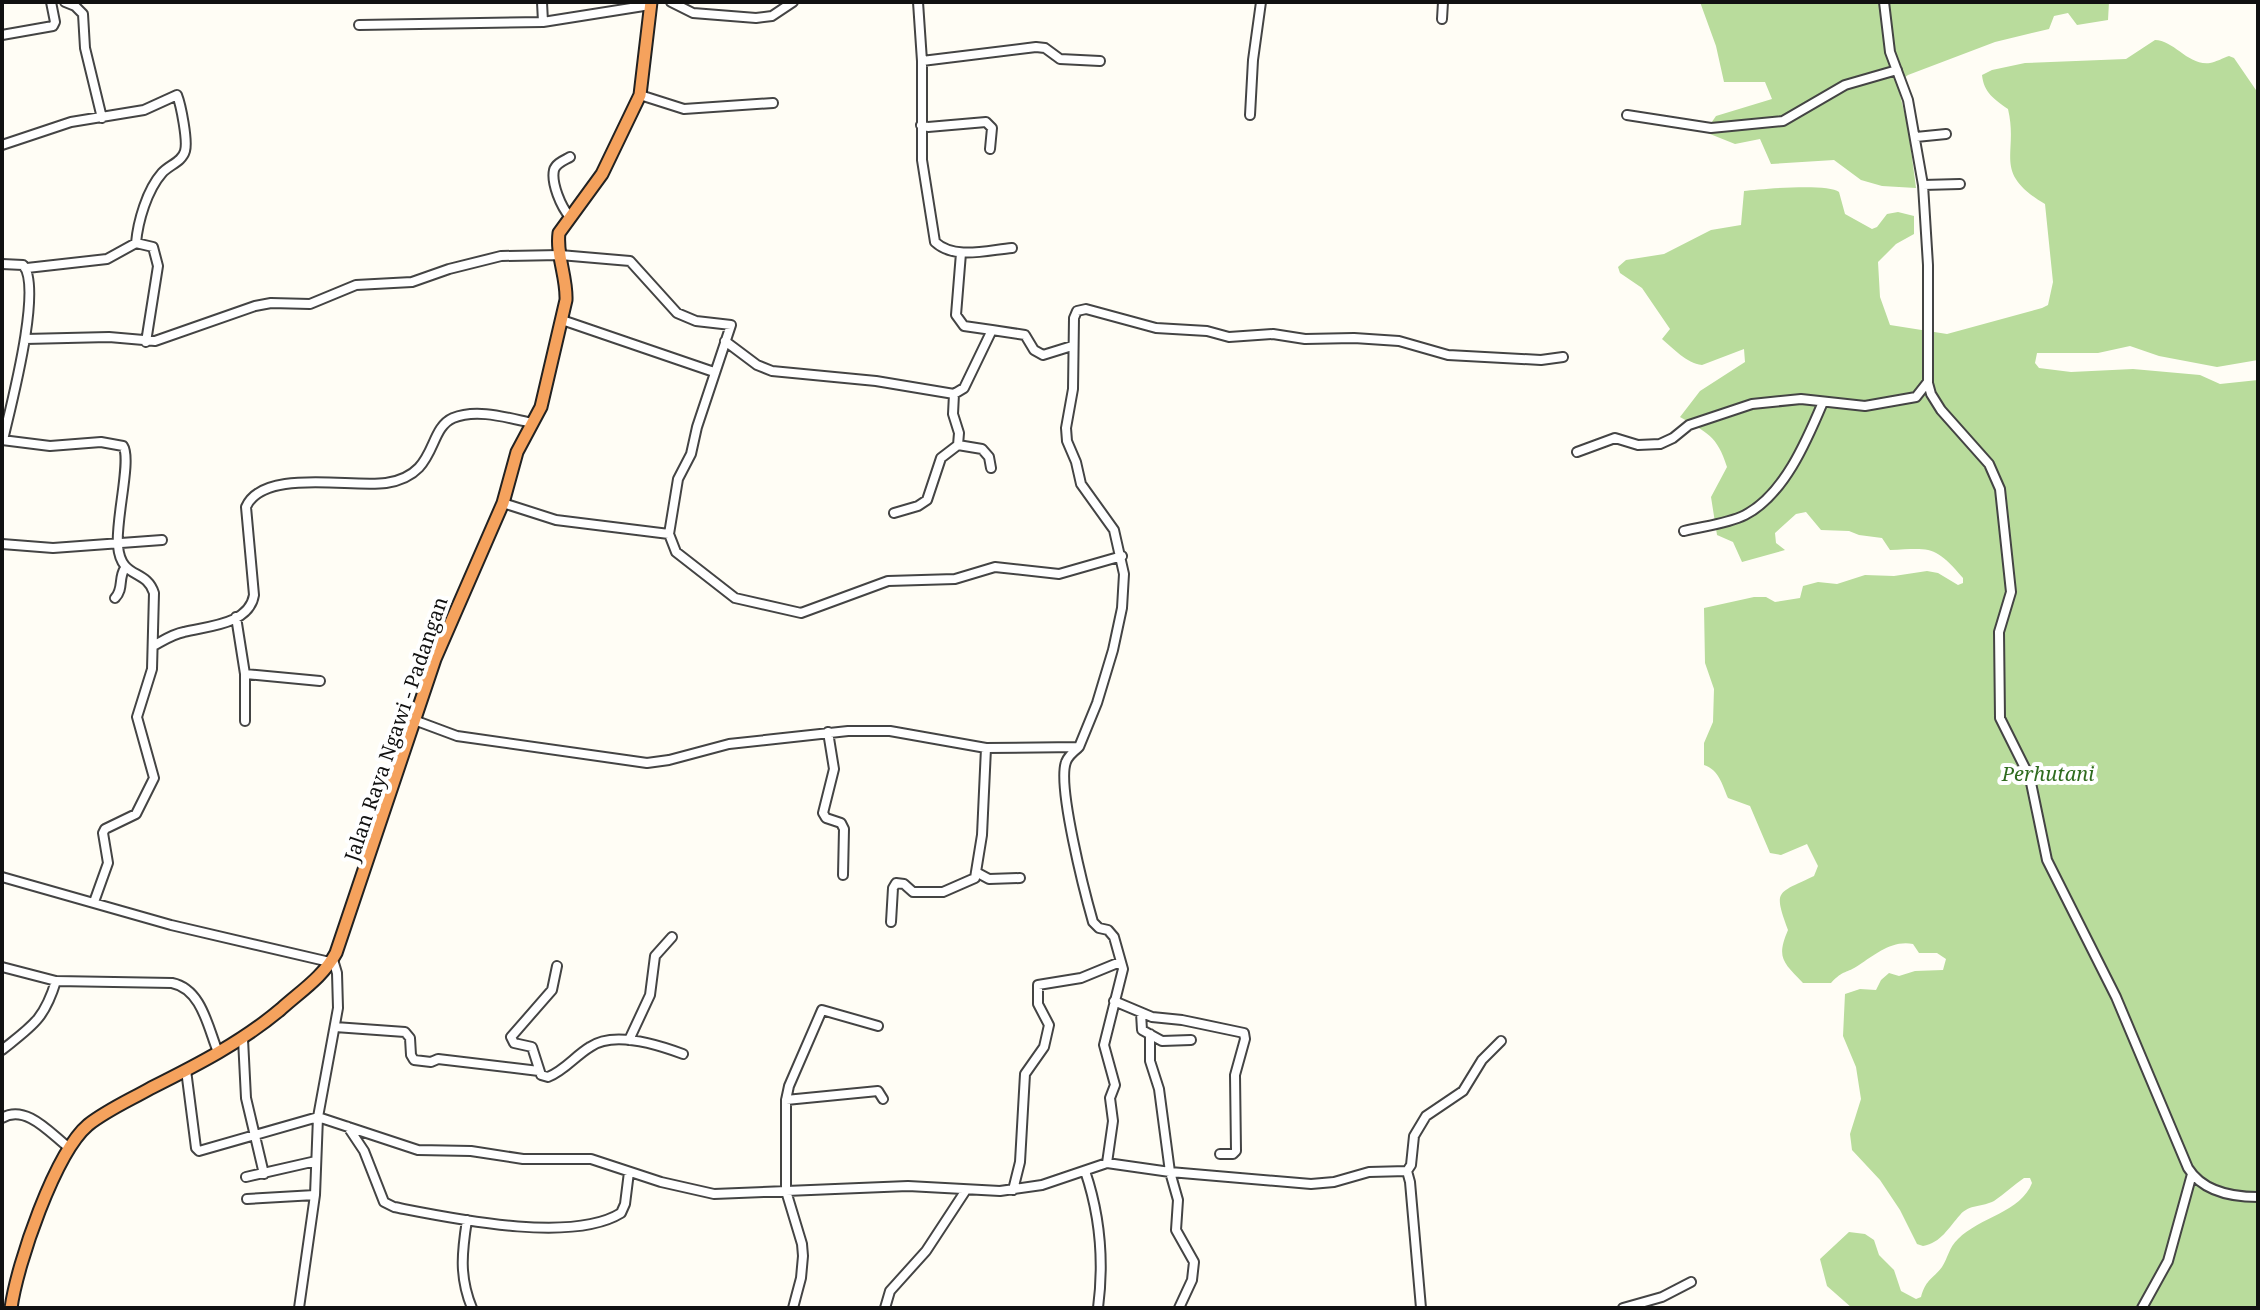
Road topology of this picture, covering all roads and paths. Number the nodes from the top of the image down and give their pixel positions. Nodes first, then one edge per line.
1 (51, 2) edge
2 (65, 2) edge
3 (542, 2) edge
4 (671, 2) edge
5 (793, 2) edge
6 (918, 2) edge
7 (1261, 2) edge
8 (1443, 2) edge
9 (1884, 2) edge
10 (651, 3) edge
11 (1442, 19) dead end
12 (543, 22) junction
13 (359, 25) dead end
14 (2, 35) edge
15 (922, 61) junction
16 (1100, 61) dead end
17 (1897, 70) junction
18 (640, 95) junction
19 (773, 103) dead end
20 (1250, 115) dead end
21 (1627, 115) dead end
22 (102, 118) junction
23 (921, 125) junction
24 (1946, 134) dead end
25 (1916, 137) junction
26 (2, 145) edge
27 (990, 149) dead end
28 (570, 157) dead end
29 (1960, 184) dead end
30 (1923, 185) junction
31 (570, 217) junction
32 (136, 243) junction
33 (1012, 248) dead end
34 (961, 253) junction
35 (560, 255) junction
36 (2, 264) edge
37 (27, 268) junction
38 (562, 320) junction
39 (992, 330) junction
40 (25, 339) junction
41 (725, 341) junction
42 (146, 342) junction
43 (1072, 346) junction
44 (1563, 357) dead end
45 (714, 372) junction
46 (1928, 383) junction
47 (954, 394) junction
48 (1823, 402) junction
49 (532, 423) junction
50 (2, 440) edge
51 (958, 445) junction
52 (1577, 452) dead end
53 (991, 468) dead end
54 (503, 503) junction
55 (894, 513) dead end
56 (1684, 531) dead end
57 (669, 534) junction
58 (162, 540) dead end
59 (117, 542) junction
60 (2, 544) edge
61 (1122, 556) junction
62 (125, 568) junction
63 (115, 598) dead end
64 (236, 617) junction
65 (155, 645) junction
66 (245, 674) junction
67 (320, 681) dead end
68 (414, 720) junction
69 (245, 721) dead end
70 (828, 732) junction
71 (1079, 747) junction
72 (986, 748) junction
73 (976, 872) junction
74 (843, 875) dead end
75 (2, 877) edge
76 (1020, 878) dead end
77 (94, 902) junction
78 (891, 922) dead end
79 (672, 937) dead end
80 (332, 961) junction
81 (1120, 962) junction
82 (557, 966) dead end
83 (2, 967) edge
84 (56, 981) junction
85 (1114, 1001) junction
86 (1141, 1013) junction
87 (878, 1026) dead end
88 (335, 1027) junction
89 (1150, 1034) junction
90 (243, 1039) junction
91 (629, 1040) junction
92 (1191, 1040) dead end
93 (1501, 1041) dead end
94 (2, 1050) edge
95 (218, 1052) junction
96 (683, 1054) dead end
97 (186, 1070) junction
98 (539, 1071) junction
99 (883, 1099) dead end
100 (786, 1100) junction
101 (318, 1117) junction
102 (2, 1118) edge
103 (348, 1126) junction
104 (253, 1135) junction
105 (68, 1147) junction
106 (1220, 1154) dead end
107 (316, 1161) junction
108 (1107, 1163) junction
109 (1085, 1171) junction
110 (1407, 1171) junction
111 (629, 1172) junction
112 (1170, 1172) junction
113 (264, 1174) junction
114 (2192, 1174) junction
115 (246, 1177) dead end
116 (966, 1190) junction
117 (1013, 1190) junction
118 (786, 1191) junction
119 (315, 1195) junction
120 (2258, 1197) edge
121 (247, 1199) dead end
122 (467, 1220) junction
123 (1691, 1282) dead end
124 (11, 1308) edge
125 (299, 1308) edge
126 (472, 1308) edge
127 (793, 1308) edge
128 (885, 1308) edge
129 (1098, 1308) edge
130 (1179, 1308) edge
131 (1421, 1308) edge
132 (1623, 1308) edge
133 (2142, 1308) edge

1 - 14 street
2 - 22 street
3 - 12 street
4 - 5 street
6 - 15 street
7 - 20 street
8 - 11 street
9 - 17 street
10 - 12 street
10 - 18 highway, Jalan Raya Ngawi - Padangan
12 - 13 street
15 - 16 street
15 - 23 street
17 - 21 street
17 - 25 street
18 - 19 street
18 - 31 highway, Jalan Raya Ngawi - Padangan
22 - 26 street
22 - 32 street
23 - 27 street
23 - 34 street
24 - 25 street
25 - 30 street
28 - 31 street
29 - 30 street
30 - 46 street
31 - 35 highway, Jalan Raya Ngawi - Padangan
32 - 37 street
32 - 42 street
33 - 34 street
34 - 39 street
35 - 38 highway, Jalan Raya Ngawi - Padangan
35 - 41 street
35 - 42 street
36 - 37 street
37 - 40 street
38 - 45 street
38 - 49 highway, Jalan Raya Ngawi - Padangan
39 - 43 street
39 - 47 street
40 - 42 street
40 - 50 street
41 - 45 street
41 - 47 street
43 - 44 street
43 - 61 street
45 - 57 street
46 - 48 street
46 - 114 street
47 - 51 street
48 - 52 street
48 - 56 street
49 - 54 highway, Jalan Raya Ngawi - Padangan
49 - 64 street
50 - 59 street
51 - 53 street
51 - 55 street
54 - 57 street
54 - 68 highway, Jalan Raya Ngawi - Padangan
57 - 61 street
58 - 59 street
59 - 60 street
59 - 62 street
61 - 71 street
62 - 63 street
62 - 65 street
64 - 65 street
64 - 66 street
65 - 77 street
66 - 67 street
66 - 69 street
68 - 70 street
68 - 80 highway, Jalan Raya Ngawi - Padangan
70 - 72 street
70 - 74 street
71 - 72 street
71 - 81 street
72 - 73 street
73 - 76 street
73 - 78 street
75 - 77 street
77 - 80 street
79 - 91 street
80 - 88 street
80 - 90 highway, Jalan Raya Ngawi - Padangan
81 - 85 street
81 - 117 street
82 - 98 street
83 - 84 street
84 - 94 street
84 - 95 street
85 - 86 street
85 - 108 street
86 - 89 street
86 - 106 street
87 - 100 street
88 - 98 street
88 - 101 street
89 - 92 street
89 - 112 street
90 - 95 highway, Jalan Raya Ngawi - Padangan
90 - 104 street
91 - 96 street
91 - 98 street
93 - 110 street
95 - 97 highway, Jalan Raya Ngawi - Padangan
97 - 104 street
97 - 105 highway, Jalan Raya Ngawi - Padangan
99 - 100 street
100 - 118 street
101 - 103 street
101 - 104 street
101 - 107 street
102 - 105 street
103 - 111 street
103 - 122 street
104 - 113 street
105 - 124 highway, Jalan Raya Ngawi - Padangan
107 - 113 street
107 - 119 street
108 - 109 street
108 - 112 street
109 - 117 street
109 - 129 street
110 - 112 street
110 - 131 street
111 - 118 street
111 - 122 street
112 - 130 street
113 - 115 street
114 - 120 street
114 - 133 street
116 - 117 street
116 - 118 street
116 - 128 street
118 - 127 street
119 - 121 street
119 - 125 street
122 - 126 street
123 - 132 street

